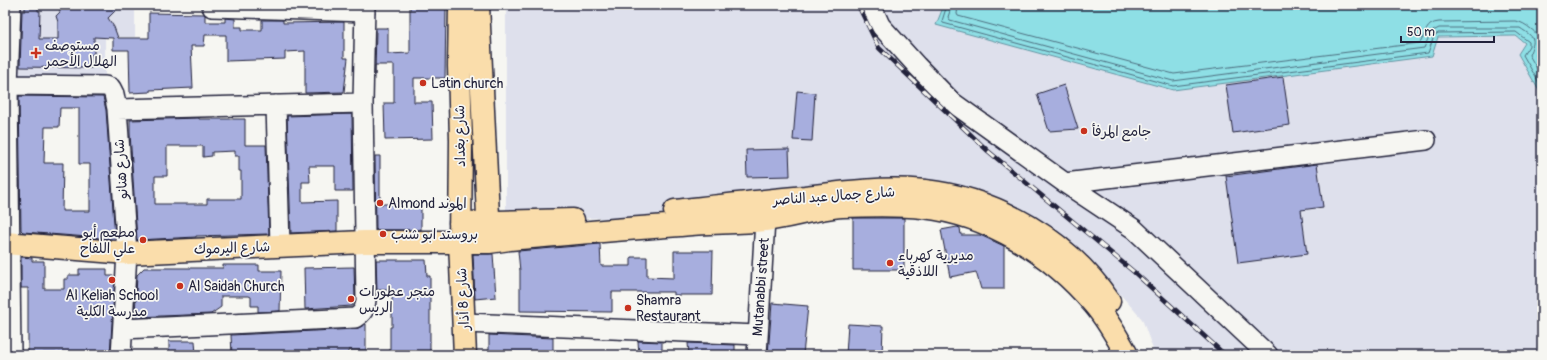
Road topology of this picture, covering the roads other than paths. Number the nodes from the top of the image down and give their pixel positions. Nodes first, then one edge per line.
1 (11, 5) edge
2 (460, 5) edge
3 (478, 5) edge
4 (871, 5) edge
5 (212, 7) dead end
6 (365, 8) edge
7 (7, 47) edge
8 (7, 96) edge
9 (363, 103) junction
10 (276, 105) junction
11 (117, 109) junction
12 (1426, 140) dead end
13 (1065, 183) junction
14 (765, 220) junction
15 (488, 232) junction
16 (460, 233) junction
17 (364, 242) junction
18 (7, 243) edge
19 (280, 246) junction
20 (127, 253) junction
21 (464, 323) junction
22 (123, 328) junction
23 (758, 335) junction
24 (10, 355) edge
25 (121, 355) edge
26 (465, 355) edge
27 (757, 355) edge
28 (1127, 355) edge
29 (1142, 355) edge
30 (1268, 355) edge

1 - 7 street
2 - 16 main road, شارع بغداد
3 - 15 main road, شارع بغداد
4 - 13 street
5 - 6 street
6 - 9 street
7 - 8 street
8 - 11 street, شارع هنانو
8 - 18 street
9 - 10 street
9 - 17 street
10 - 11 street
10 - 19 street
11 - 20 street, شارع هنانو
12 - 13 street
13 - 30 street
14 - 15 main road, شارع جمال عبد الناصر
14 - 23 street, Mutanabbi street
14 - 28 main road, شارع جمال عبد الناصر
15 - 16 main road, شارع جمال عبد الناصر
15 - 29 main road, شارع جمال عبد الناصر
16 - 17 main road, شارع اليرموك
16 - 21 main road, شارع 8 أذار
17 - 19 main road, شارع اليرموك
17 - 22 street
18 - 20 main road, شارع اليرموك
18 - 24 street
19 - 20 main road, شارع اليرموك
20 - 22 street, شارع هنانو
21 - 23 street
21 - 26 main road, شارع 8 أذار
22 - 25 street, شارع هنانو
23 - 27 street, Mutanabbi street

